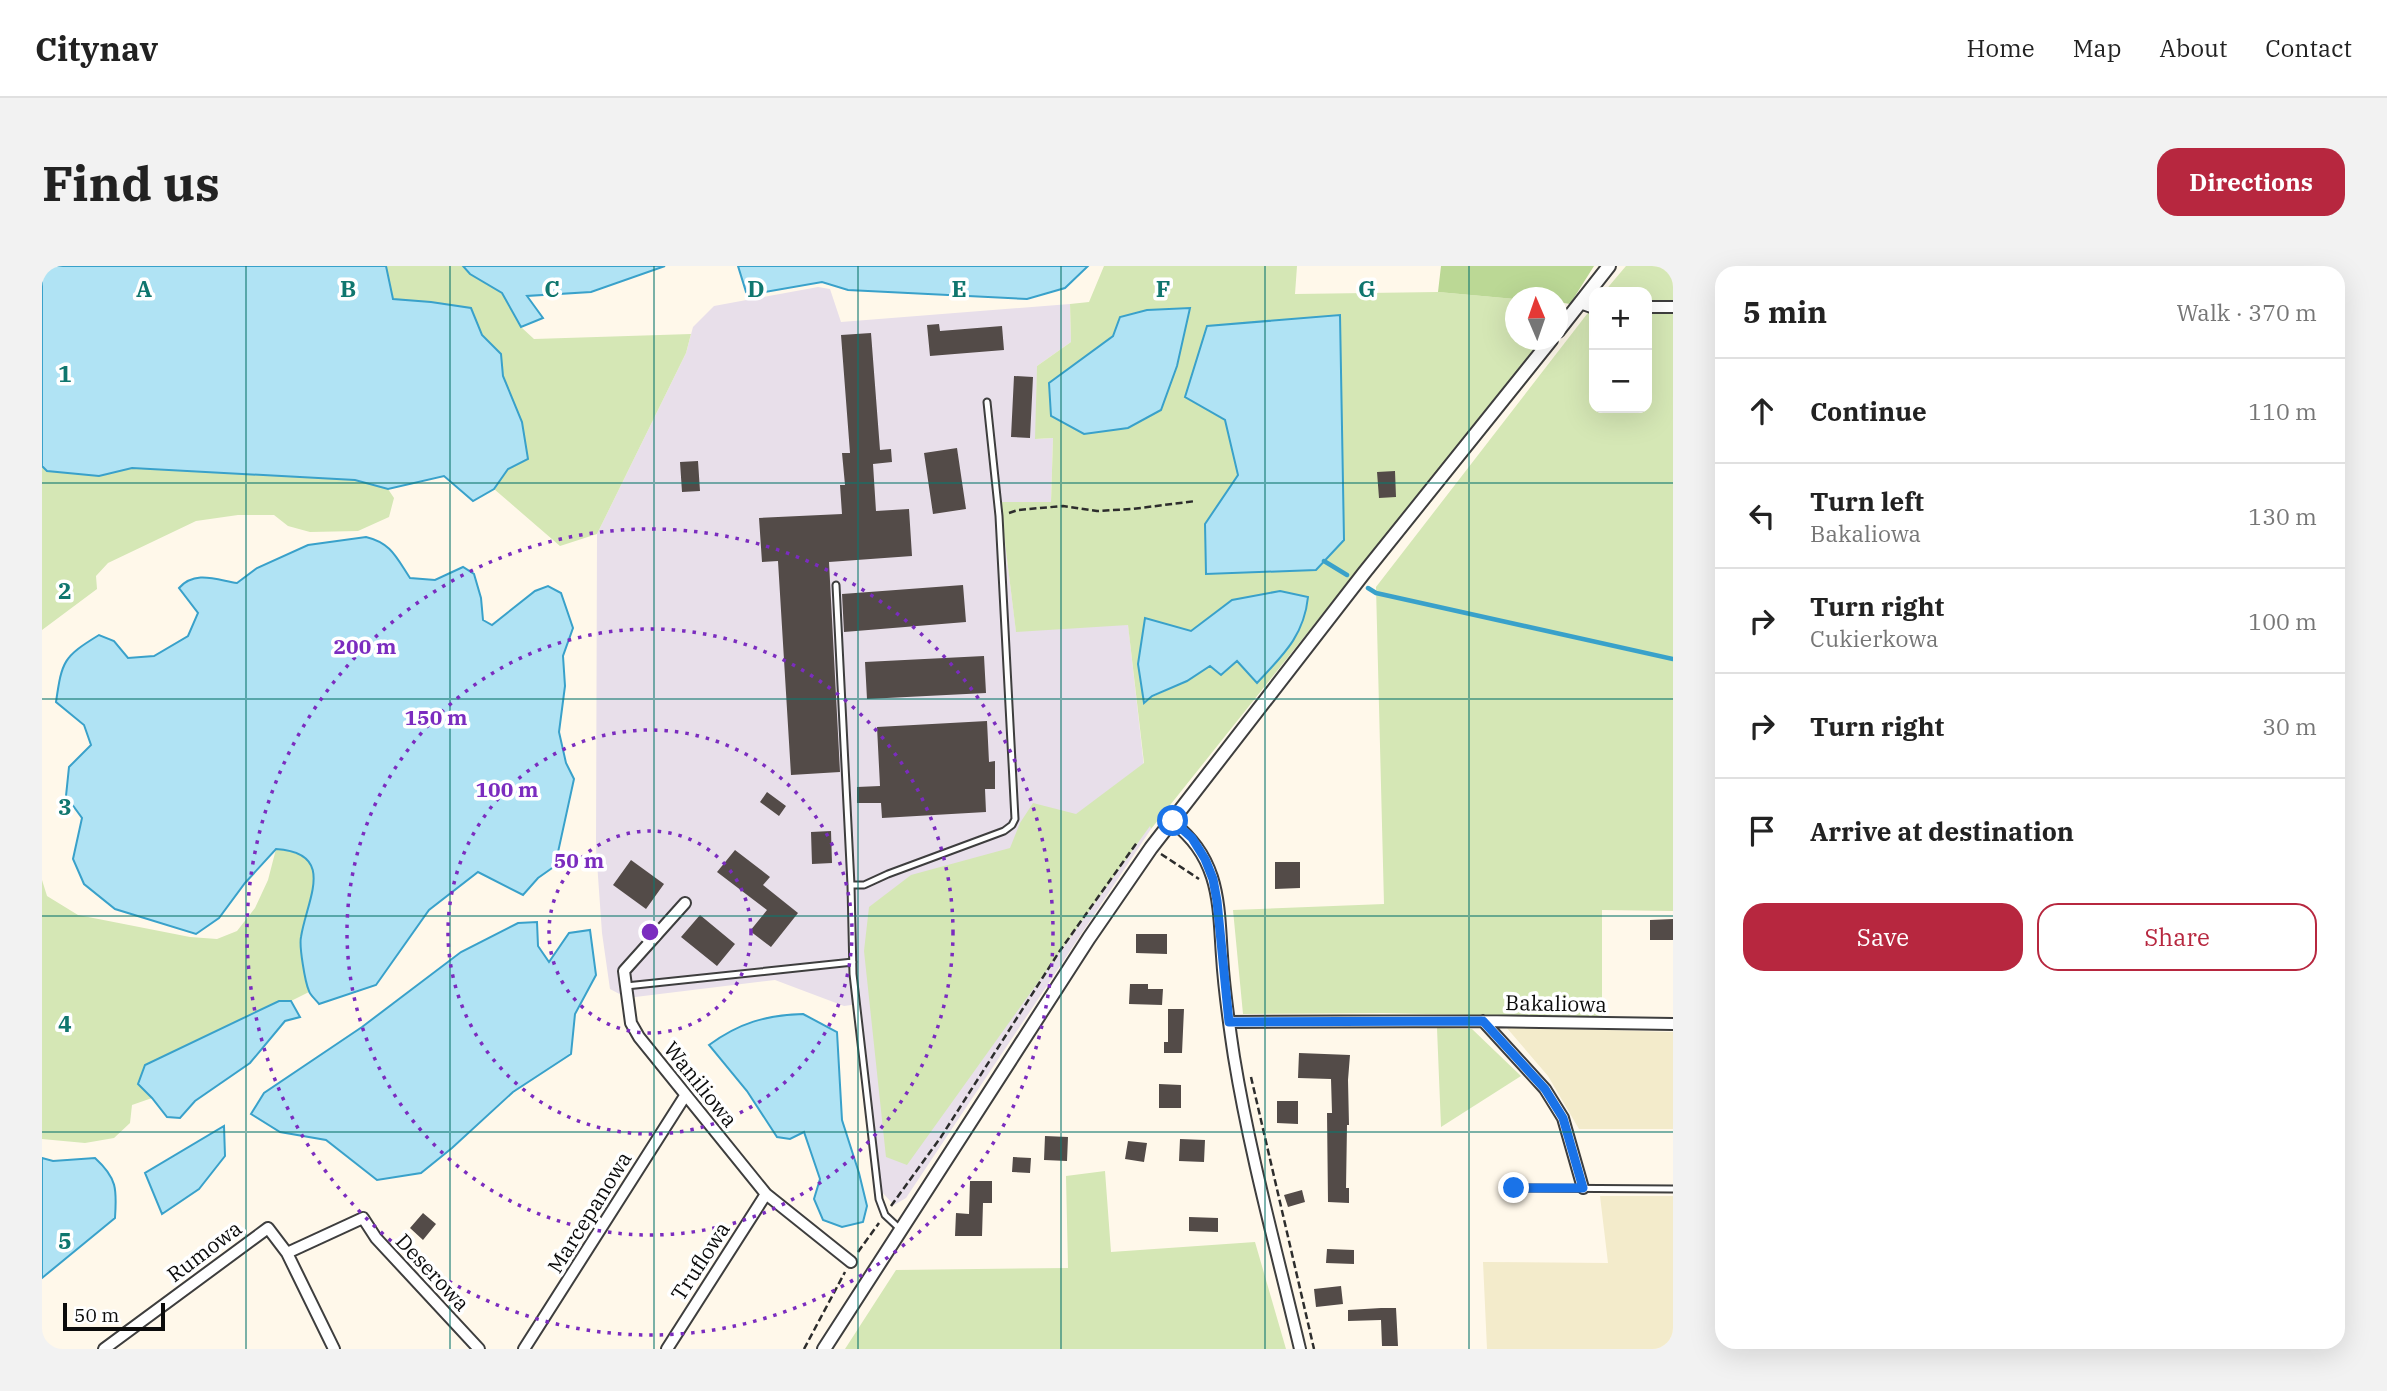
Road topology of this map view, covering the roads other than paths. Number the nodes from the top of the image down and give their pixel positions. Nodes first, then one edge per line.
1 (1609, 266) edge
2 (1580, 303) junction
3 (1589, 306) edge
4 (1652, 307) edge
5 (1673, 307) edge
6 (1568, 318) edge
7 (1543, 350) edge
8 (987, 402) dead end
9 (836, 585) dead end
10 (1173, 821) junction
11 (851, 885) junction
12 (685, 902) dead end
13 (853, 962) junction
14 (626, 986) junction
15 (1483, 1021) junction
16 (1229, 1022) junction
17 (1673, 1024) edge
18 (685, 1096) junction
19 (1514, 1188) dead end
20 (1583, 1188) junction
21 (1673, 1189) edge
22 (766, 1194) junction
23 (900, 1229) junction
24 (286, 1253) junction
25 (851, 1262) road end
26 (122, 1337) junction
27 (104, 1349) edge
28 (128, 1349) edge
29 (334, 1349) edge
30 (479, 1349) edge
31 (524, 1349) edge
32 (667, 1349) edge
33 (824, 1349) edge
34 (1300, 1349) edge

1 - 2 street
2 - 3 street
2 - 6 street
4 - 5 street
7 - 10 street
8 - 11 lane
9 - 11 lane
10 - 16 street
10 - 23 street
11 - 13 lane
12 - 14 street, Waniliowa
13 - 14 lane
13 - 23 lane
14 - 18 street, Waniliowa
15 - 16 street, Bakaliowa
15 - 17 street, Bakaliowa
15 - 20 street
16 - 34 street
18 - 22 street, Waniliowa
18 - 31 street, Marcepanowa
19 - 20 lane
20 - 21 lane
22 - 25 street, Waniliowa
22 - 32 street, Truflowa
23 - 33 street
24 - 26 street, Rumowa
24 - 29 street
24 - 30 street, Deserowa
26 - 27 street, Rumowa
26 - 28 street

